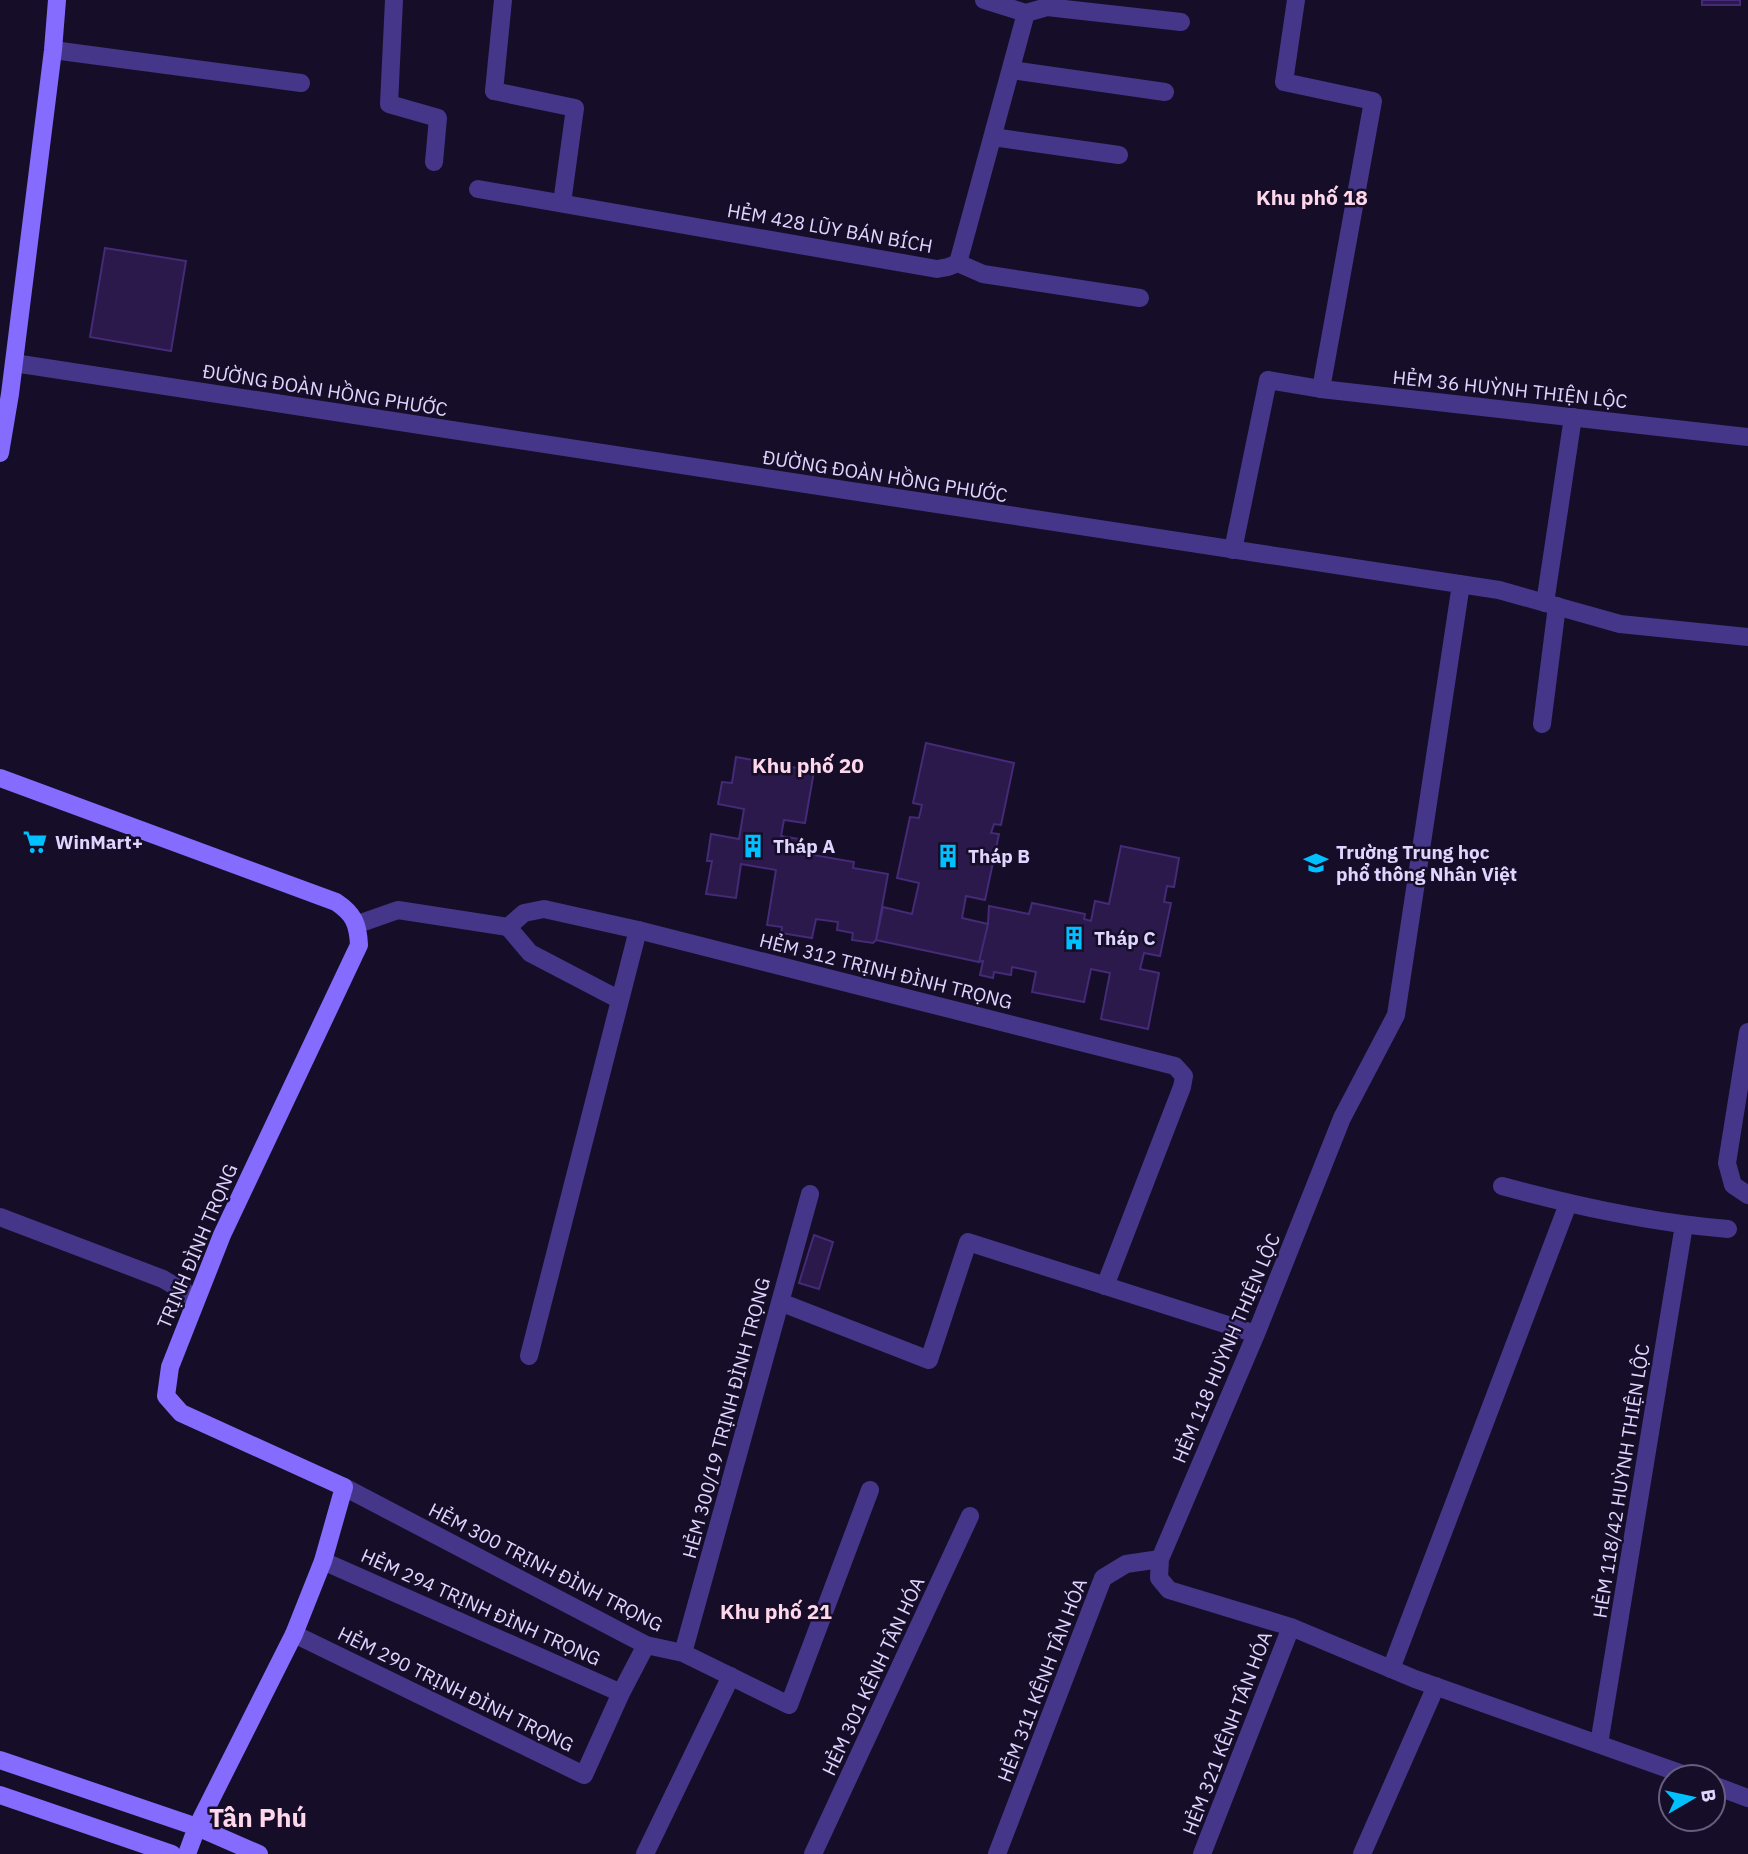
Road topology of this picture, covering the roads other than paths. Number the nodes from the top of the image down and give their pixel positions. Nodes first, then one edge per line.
1 (57, 0) edge
2 (394, 0) edge
3 (503, 0) edge
4 (984, 0) edge
5 (1296, 0) edge
6 (1027, 13) junction
7 (1181, 22) dead end
8 (53, 50) junction
9 (1011, 70) junction
10 (301, 83) dead end
11 (1165, 92) dead end
12 (993, 137) junction
13 (1119, 155) dead end
14 (435, 162) dead end
15 (478, 189) dead end
16 (562, 203) junction
17 (958, 263) junction
18 (1140, 298) dead end
19 (14, 363) junction
20 (1321, 389) junction
21 (1573, 417) junction
22 (1748, 437) edge
23 (0, 453) edge
24 (1233, 550) junction
25 (1461, 584) junction
26 (1551, 605) junction
27 (1748, 637) edge
28 (1542, 724) dead end
29 (0, 778) edge
30 (358, 924) junction
31 (508, 927) junction
32 (638, 930) junction
33 (620, 1000) junction
34 (1748, 1032) edge
35 (1502, 1186) dead end
36 (810, 1195) dead end
37 (1748, 1195) edge
38 (1568, 1204) junction
39 (0, 1217) edge
40 (1684, 1226) junction
41 (1728, 1229) dead end
42 (1105, 1286) junction
43 (195, 1298) junction
44 (780, 1302) junction
45 (1256, 1334) junction
46 (529, 1356) dead end
47 (344, 1487) junction
48 (870, 1490) dead end
49 (970, 1516) dead end
50 (1160, 1559) junction
51 (323, 1561) junction
52 (1291, 1627) junction
53 (294, 1634) junction
54 (646, 1645) junction
55 (683, 1653) junction
56 (1391, 1669) junction
57 (731, 1676) junction
58 (1436, 1686) junction
59 (621, 1693) junction
60 (1600, 1744) junction
61 (0, 1760) edge
62 (1657, 1765) edge
63 (1727, 1790) edge
64 (0, 1795) edge
65 (1748, 1797) edge
66 (197, 1827) junction
67 (172, 1854) edge
68 (187, 1854) edge
69 (259, 1854) edge
70 (645, 1854) edge
71 (813, 1854) edge
72 (997, 1854) edge
73 (1202, 1854) edge
74 (1362, 1854) edge

1 - 8 street
2 - 14 street
3 - 16 street
4 - 6 street
5 - 20 street
6 - 7 street
6 - 9 street, HẺM 428 LŨY BÁN BÍCH
8 - 10 street
8 - 19 street
9 - 11 street
9 - 12 street, HẺM 428 LŨY BÁN BÍCH
12 - 13 street
12 - 17 street, HẺM 428 LŨY BÁN BÍCH
15 - 16 street, HẺM 428 LŨY BÁN BÍCH
16 - 17 street, HẺM 428 LŨY BÁN BÍCH
17 - 18 street
19 - 23 street
19 - 24 street, ĐƯỜNG ĐOÀN HỒNG PHƯỚC
20 - 21 street, HẺM 36 HUỲNH THIỆN LỘC
20 - 24 street, HẺM 36 HUỲNH THIỆN LỘC
21 - 22 street, HẺM 36 HUỲNH THIỆN LỘC
21 - 26 street
24 - 25 street, ĐƯỜNG ĐOÀN HỒNG PHƯỚC
25 - 26 street, ĐƯỜNG ĐOÀN HỒNG PHƯỚC
25 - 45 street, HẺM 118 HUỲNH THIỆN LỘC
26 - 27 street, ĐƯỜNG ĐOÀN HỒNG PHƯỚC
26 - 28 street
29 - 30 street
30 - 31 street
30 - 43 street, TRỊNH ĐÌNH TRỌNG
31 - 32 street, HẺM 312 TRỊNH ĐÌNH TRỌNG
31 - 33 street
32 - 33 street
32 - 42 street, HẺM 312 TRỊNH ĐÌNH TRỌNG
33 - 46 street
34 - 37 street
35 - 38 street
36 - 44 street, HẺM 300/19 TRỊNH ĐÌNH TRỌNG
38 - 40 street
38 - 56 street
39 - 43 street
40 - 41 street
40 - 60 street, HẺM 118/42 HUỲNH THIỆN LỘC
42 - 44 street
42 - 45 street
43 - 47 street, TRỊNH ĐÌNH TRỌNG
44 - 55 street, HẺM 300/19 TRỊNH ĐÌNH TRỌNG
45 - 50 street, HẺM 118 HUỲNH THIỆN LỘC
47 - 51 street
47 - 54 street, HẺM 300 TRỊNH ĐÌNH TRỌNG
48 - 57 street, HẺM 300 TRỊNH ĐÌNH TRỌNG
49 - 71 street, HẺM 301 KÊNH TÂN HÓA
50 - 52 street
50 - 72 street, HẺM 311 KÊNH TÂN HÓA
51 - 53 street
51 - 59 street, HẺM 294 TRỊNH ĐÌNH TRỌNG
52 - 56 street
52 - 73 street, HẺM 321 KÊNH TÂN HÓA
53 - 59 street, HẺM 290 TRỊNH ĐÌNH TRỌNG
53 - 66 street
54 - 55 street, HẺM 300 TRỊNH ĐÌNH TRỌNG
54 - 59 street, HẺM 290 TRỊNH ĐÌNH TRỌNG
55 - 57 street, HẺM 300 TRỊNH ĐÌNH TRỌNG
56 - 58 street
57 - 70 street
58 - 60 street
58 - 74 street
60 - 62 street
61 - 66 street
63 - 65 street
64 - 67 street
66 - 68 street
66 - 69 street

